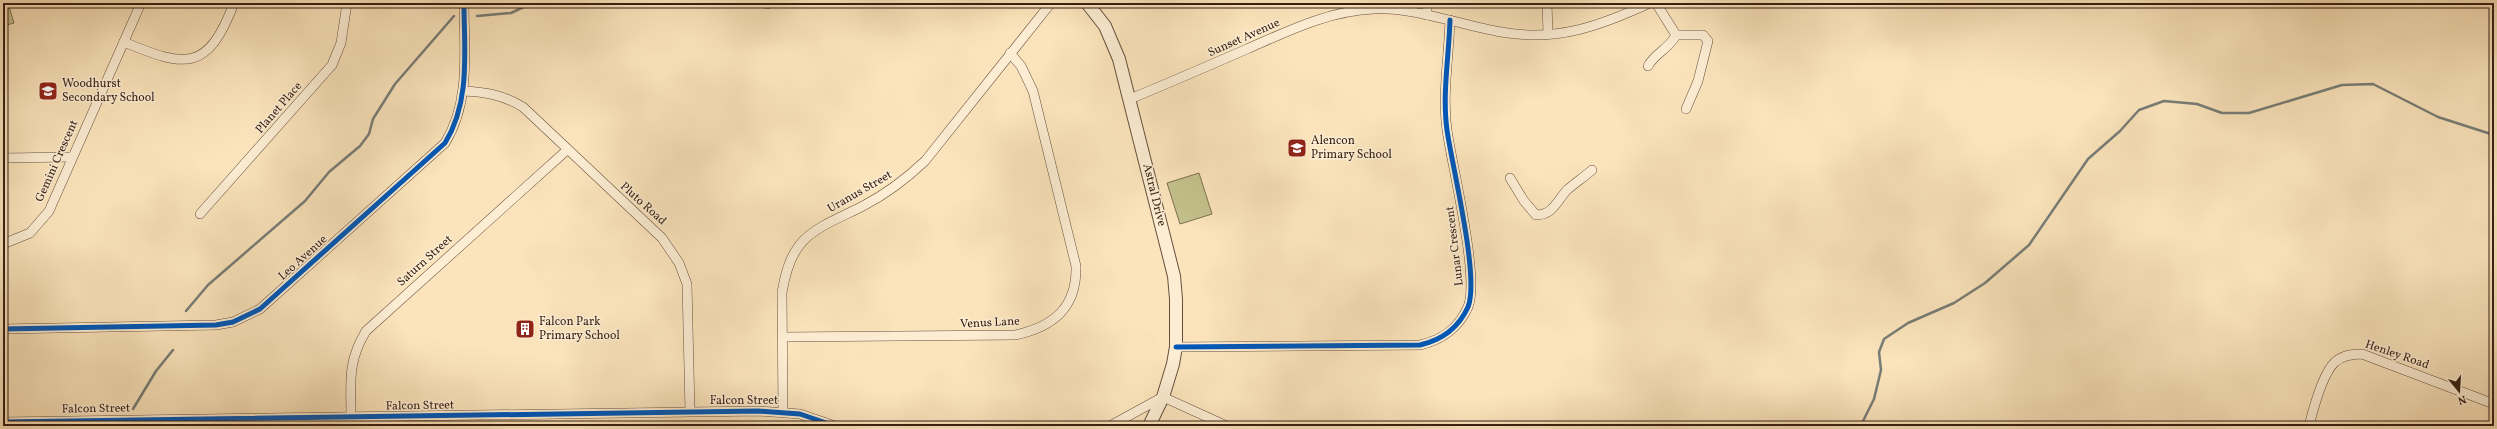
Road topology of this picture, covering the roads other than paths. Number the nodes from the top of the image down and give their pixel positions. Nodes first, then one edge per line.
1 (141, 3) edge
2 (234, 3) edge
3 (347, 3) edge
4 (464, 3) edge
5 (1051, 3) edge
6 (1087, 3) edge
7 (1428, 3) edge
8 (1547, 3) edge
9 (1650, 3) edge
10 (1656, 3) edge
11 (1426, 16) junction
12 (1450, 20) junction
13 (1548, 34) junction
14 (1676, 35) junction
15 (124, 42) junction
16 (1010, 53) junction
17 (1648, 66) dead end
18 (463, 91) junction
19 (1130, 99) junction
20 (1686, 108) dead end
21 (567, 150) junction
22 (72, 157) junction
23 (3, 158) edge
24 (1592, 170) dead end
25 (1510, 178) dead end
26 (200, 214) dead end
27 (3, 244) edge
28 (3, 329) edge
29 (784, 337) junction
30 (1176, 347) junction
31 (1163, 396) junction
32 (2494, 404) edge
33 (690, 411) junction
34 (783, 412) junction
35 (351, 417) junction
36 (3, 422) edge
37 (202, 423) edge
38 (835, 426) edge
39 (1110, 426) edge
40 (1149, 426) edge
41 (1227, 426) edge
42 (2309, 426) edge

1 - 15 street, Gemini Crescent
2 - 15 street
3 - 26 street, Planet Place
4 - 18 street, Leo Avenue
5 - 16 street, Uranus Street
6 - 19 street, Astral Drive
7 - 11 street
8 - 13 street
9 - 13 street, Sunset Avenue
10 - 14 street
11 - 12 street, Sunset Avenue
11 - 19 street, Sunset Avenue
12 - 13 street, Sunset Avenue
12 - 30 street, Lunar Crescent
14 - 17 street
14 - 20 street
15 - 22 street, Gemini Crescent
16 - 29 street, Uranus Street
16 - 29 street, Venus Lane
18 - 21 street, Pluto Road
18 - 28 street, Leo Avenue
19 - 30 street, Astral Drive
21 - 33 street, Pluto Road
21 - 35 street, Saturn Street
22 - 23 street
22 - 27 street, Gemini Crescent
24 - 25 street
29 - 34 street, Uranus Street
30 - 31 street, Astral Drive
31 - 39 street
31 - 40 street, Astral Drive
31 - 41 street
32 - 42 street, Henley Road
33 - 34 street, Falcon Street
33 - 35 street, Falcon Street
34 - 38 street, Falcon Street
35 - 37 street, Falcon Street
36 - 37 street, Falcon Street

